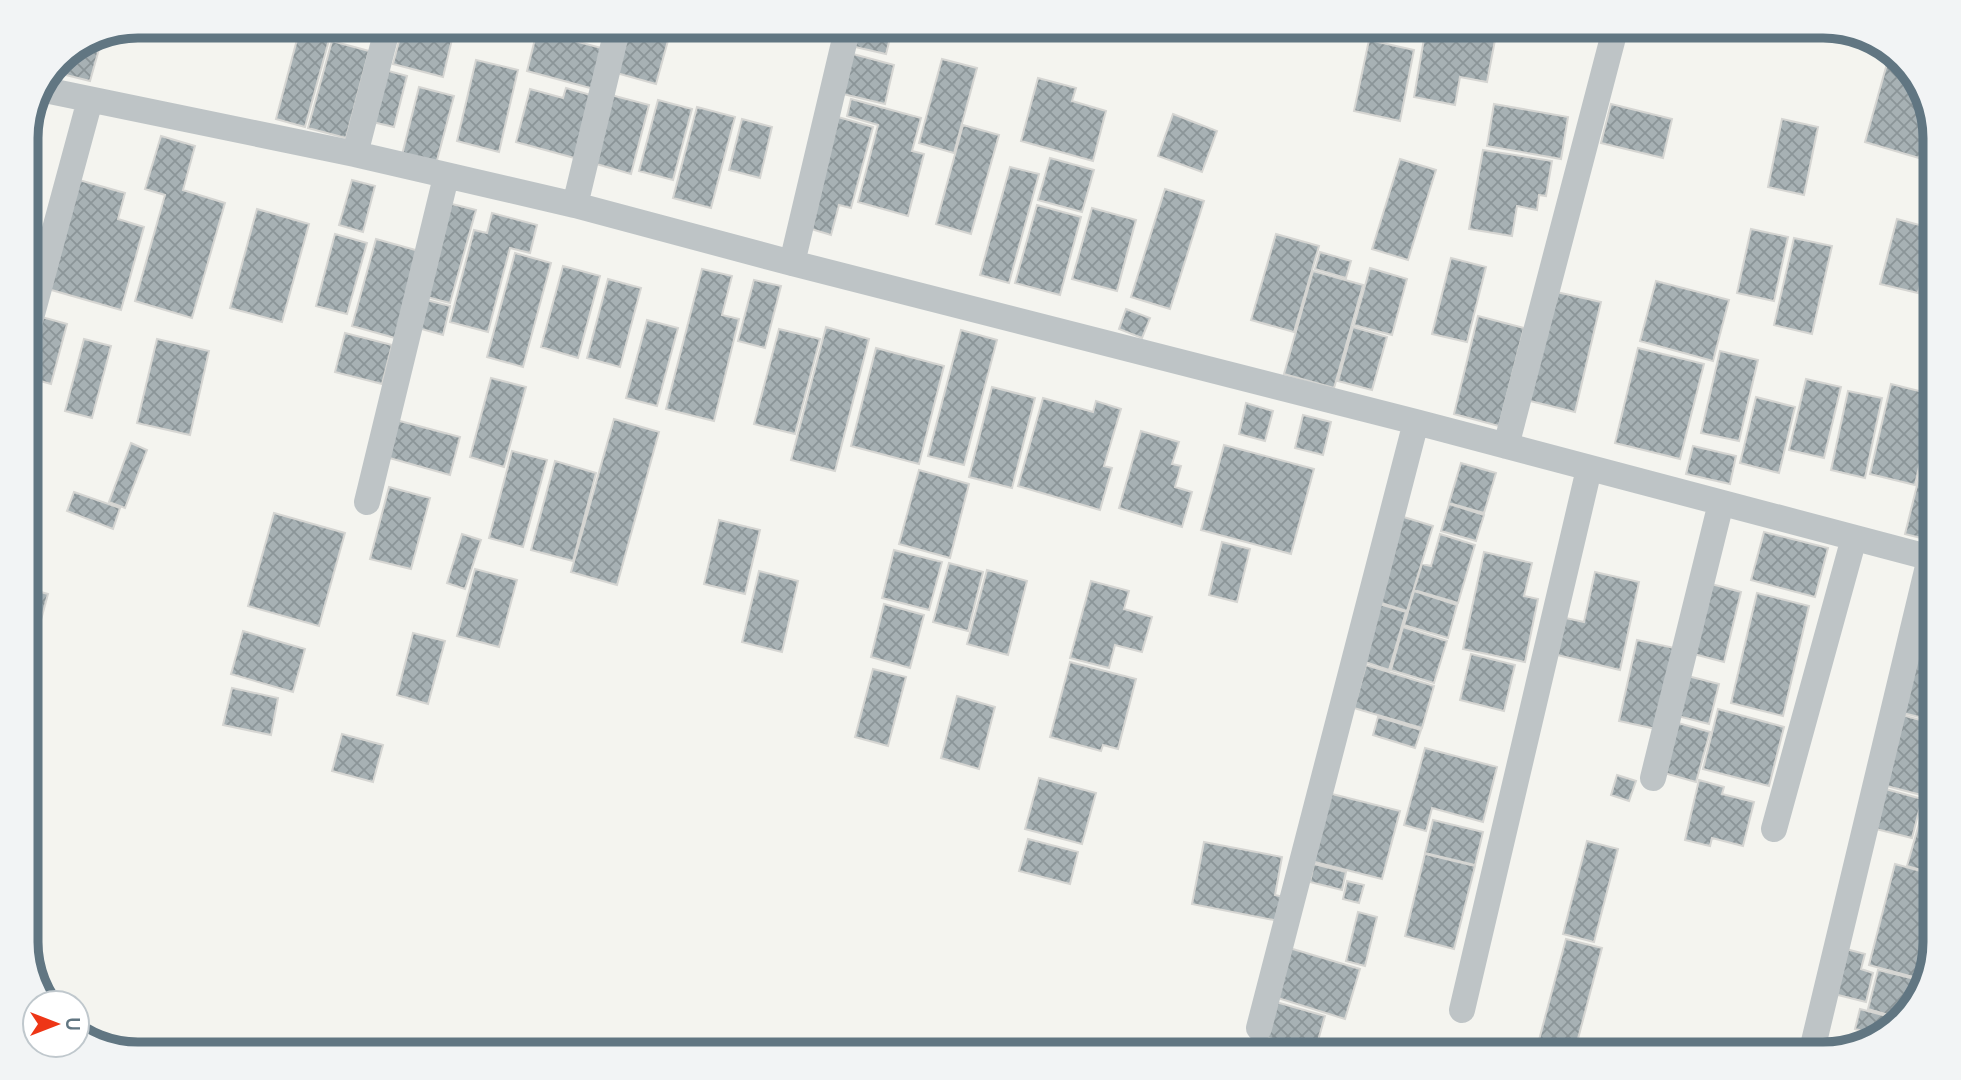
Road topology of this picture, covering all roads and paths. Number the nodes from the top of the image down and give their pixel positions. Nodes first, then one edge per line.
1 (385, 38) edge
2 (615, 38) edge
3 (845, 38) edge
4 (1612, 38) edge
5 (51, 91) edge
6 (90, 100) junction
7 (355, 154) junction
8 (446, 177) junction
9 (575, 205) junction
10 (792, 263) junction
11 (39, 287) edge
12 (1416, 422) junction
13 (1506, 446) junction
14 (1589, 469) junction
15 (367, 502) dead end
16 (1721, 503) junction
17 (1854, 538) junction
18 (1923, 556) edge
19 (1923, 598) edge
20 (1653, 778) dead end
21 (1774, 829) dead end
22 (1462, 1010) dead end
23 (1259, 1028) dead end
24 (1814, 1042) edge

1 - 7 street
2 - 9 street
3 - 10 street
4 - 13 street
5 - 6 street
6 - 7 street
6 - 11 street
7 - 8 street
8 - 9 street
8 - 15 street
9 - 10 street
10 - 12 street
12 - 13 street
12 - 23 street
13 - 14 street
14 - 16 street
14 - 22 street
16 - 17 street
16 - 20 street
17 - 18 street
17 - 21 street
19 - 24 street

